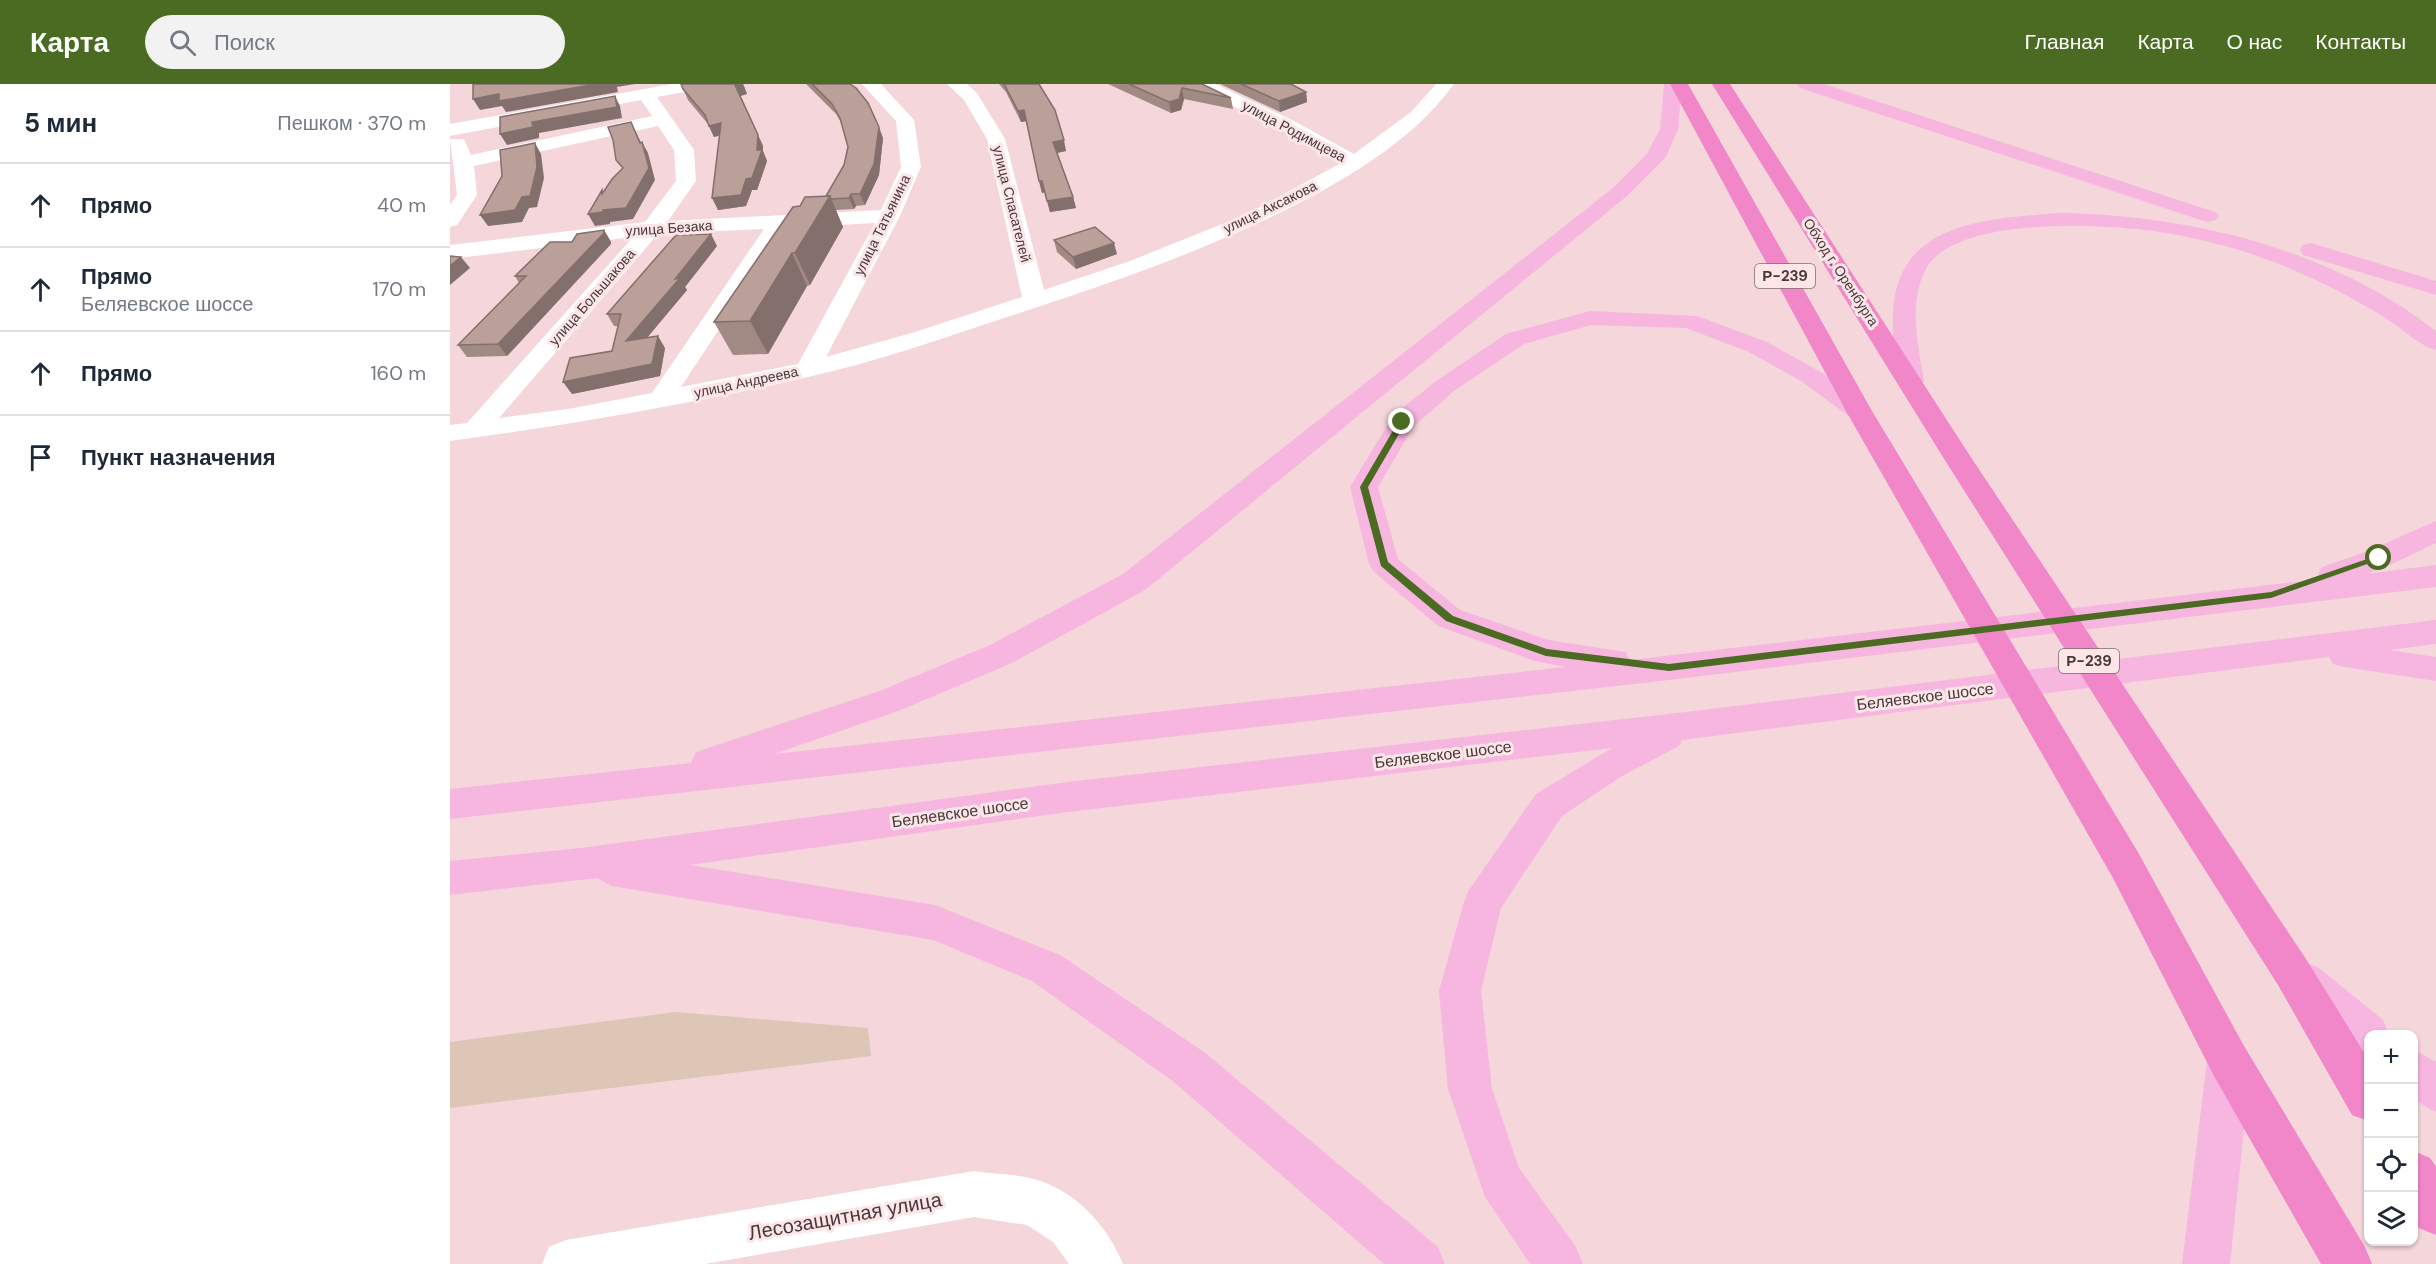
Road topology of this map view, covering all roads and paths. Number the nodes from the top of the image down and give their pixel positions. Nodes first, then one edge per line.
1 (701, 84) edge
2 (871, 84) edge
3 (956, 84) edge
4 (1202, 84) edge
5 (1445, 84) edge
6 (1673, 84) edge
7 (1680, 84) edge
8 (1721, 84) edge
9 (1806, 84) edge
10 (646, 94) junction
11 (663, 119) junction
12 (450, 128) edge
13 (464, 162) junction
14 (1354, 163) junction
15 (888, 216) junction
16 (450, 221) edge
17 (779, 222) junction
18 (652, 228) junction
19 (450, 252) edge
20 (2436, 288) edge
21 (1035, 301) junction
22 (2436, 343) edge
23 (807, 370) junction
24 (1911, 381) junction
25 (660, 400) junction
26 (1859, 411) junction
27 (475, 430) junction
28 (450, 433) edge
29 (2436, 531) edge
30 (2436, 576) edge
31 (2271, 595) junction
32 (2436, 632) edge
33 (2304, 649) junction
34 (1669, 668) junction
35 (2436, 669) edge
36 (1686, 726) junction
37 (647, 783) junction
38 (450, 804) edge
39 (581, 864) junction
40 (450, 879) edge
41 (2292, 972) junction
42 (2364, 1032) edge
43 (2229, 1061) junction
44 (2418, 1075) edge
45 (2436, 1090) edge
46 (2364, 1092) edge
47 (2418, 1181) edge
48 (2436, 1211) edge
49 (566, 1264) edge
50 (1100, 1264) edge
51 (1421, 1264) edge
52 (1559, 1264) edge
53 (2206, 1264) edge
54 (2348, 1264) edge

1 - 10 street
2 - 15 street, улица Татьянина
3 - 21 street, улица Спасателей
4 - 14 street, улица Родимцева
5 - 14 street, улица Аксакова
6 - 37 main road
7 - 26 highway, Р-239
8 - 24 highway, Обход г. Оренбурга / Р-239
9 - 20 main road
10 - 11 street, улица Большакова
10 - 12 street
11 - 13 street
11 - 18 street, улица Большакова
12 - 13 street
13 - 16 street
14 - 21 street, улица Аксакова
15 - 17 street, улица Безака
15 - 23 street, улица Татьянина
17 - 18 street, улица Безака
17 - 25 street
18 - 19 street, улица Безака
18 - 27 street, улица Большакова
21 - 23 street, улица Андреева
22 - 24 main road
23 - 25 street, улица Андреева
24 - 41 highway, Обход г. Оренбурга / Р-239
25 - 27 street, улица Андреева
26 - 34 main road
26 - 43 highway, Р-239
27 - 28 street, улица Андреева
29 - 31 main road
30 - 31 main road
31 - 34 main road
32 - 33 main road, Беляевское шоссе
33 - 35 main road
33 - 36 main road, Беляевское шоссе
34 - 37 main road
36 - 39 main road, Беляевское шоссе
36 - 52 main road
37 - 38 main road
39 - 40 main road, Беляевское шоссе
39 - 51 main road
41 - 42 main road
41 - 46 highway, Р-239
43 - 53 main road
43 - 54 highway, Р-239
44 - 45 main road
47 - 48 highway
49 - 50 street, Лесозащитная улица

